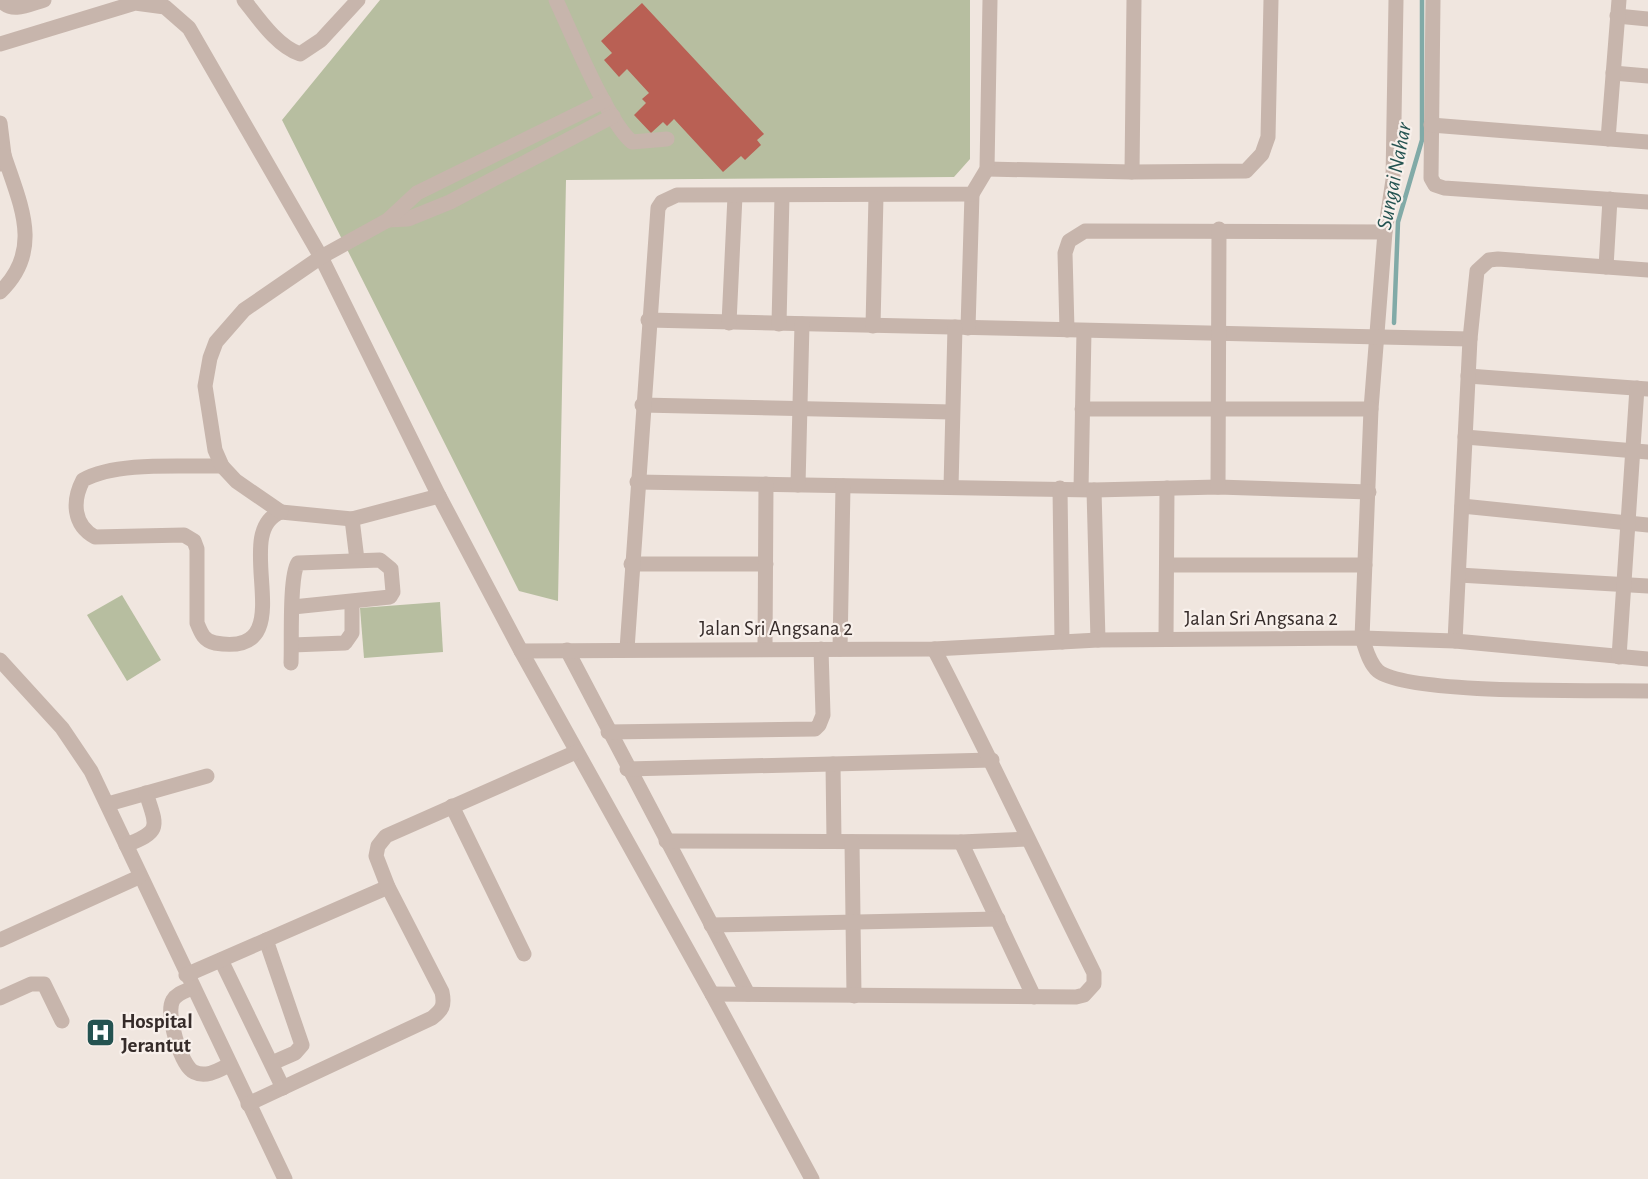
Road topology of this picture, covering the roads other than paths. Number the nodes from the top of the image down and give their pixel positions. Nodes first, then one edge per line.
1 (1, 0) edge
2 (44, 0) edge
3 (244, 0) edge
4 (358, 0) edge
5 (556, 0) edge
6 (990, 0) edge
7 (1134, 0) edge
8 (1270, 0) edge
9 (1396, 0) edge
10 (1433, 0) edge
11 (1619, 0) edge
12 (156, 2) edge
13 (1617, 16) junction
14 (1648, 19) edge
15 (0, 44) edge
16 (1613, 74) junction
17 (1648, 76) edge
18 (604, 101) junction
19 (613, 116) junction
20 (0, 123) edge
21 (1431, 125) junction
22 (667, 139) dead end
23 (1608, 139) junction
24 (1648, 142) edge
25 (2, 162) edge
26 (987, 170) junction
27 (1132, 172) junction
28 (417, 193) junction
29 (972, 194) junction
30 (735, 196) junction
31 (782, 196) junction
32 (876, 196) junction
33 (1610, 199) junction
34 (1648, 202) edge
35 (426, 213) junction
36 (388, 220) junction
37 (1219, 229) junction
38 (1385, 231) junction
39 (321, 257) junction
40 (1606, 267) junction
41 (1648, 270) edge
42 (0, 292) edge
43 (648, 321) junction
44 (729, 322) junction
45 (779, 324) junction
46 (802, 324) junction
47 (873, 326) junction
48 (961, 328) junction
49 (1067, 330) junction
50 (1084, 330) junction
51 (1220, 333) junction
52 (1377, 337) junction
53 (1470, 339) junction
54 (1468, 376) junction
55 (1642, 388) edge
56 (642, 405) junction
57 (1219, 407) junction
58 (800, 409) junction
59 (1083, 409) junction
60 (1371, 409) junction
61 (952, 412) junction
62 (1465, 437) junction
63 (1640, 452) edge
64 (222, 466) junction
65 (638, 482) junction
66 (766, 484) junction
67 (798, 485) junction
68 (843, 486) junction
69 (951, 487) junction
70 (1218, 487) junction
71 (1060, 488) junction
72 (1167, 488) junction
73 (1088, 489) junction
74 (1369, 492) junction
75 (439, 496) junction
76 (1462, 506) junction
77 (281, 512) junction
78 (352, 519) junction
79 (1628, 522) junction
80 (1648, 525) edge
81 (357, 560) junction
82 (632, 564) junction
83 (766, 564) junction
84 (1167, 565) junction
85 (1365, 565) junction
86 (1458, 575) junction
87 (1624, 585) junction
88 (1648, 586) edge
89 (352, 602) junction
90 (293, 607) junction
91 (1362, 638) junction
92 (1166, 639) junction
93 (1098, 640) junction
94 (1455, 641) junction
95 (1062, 642) junction
96 (292, 645) junction
97 (627, 649) junction
98 (765, 649) junction
99 (821, 649) junction
100 (840, 649) junction
101 (934, 649) junction
102 (567, 650) junction
103 (521, 651) junction
104 (1620, 657) junction
105 (1648, 658) edge
106 (0, 660) edge
107 (291, 663) dead end
108 (1648, 691) edge
109 (608, 732) junction
110 (576, 752) junction
111 (993, 760) junction
112 (833, 764) junction
113 (627, 769) junction
114 (207, 776) dead end
115 (146, 793) junction
116 (108, 804) junction
117 (452, 806) junction
118 (1027, 839) junction
119 (666, 841) junction
120 (834, 841) junction
121 (852, 842) junction
122 (960, 842) junction
123 (126, 845) junction
124 (139, 876) junction
125 (388, 886) junction
126 (998, 919) junction
127 (853, 921) junction
128 (711, 925) junction
129 (0, 940) edge
130 (266, 940) junction
131 (524, 954) dead end
132 (221, 960) junction
133 (189, 981) junction
134 (712, 994) junction
135 (748, 994) junction
136 (854, 996) junction
137 (1034, 997) junction
138 (0, 998) edge
139 (62, 1021) dead end
140 (272, 1064) junction
141 (229, 1065) junction
142 (283, 1088) junction
143 (248, 1104) junction
144 (285, 1179) edge
145 (812, 1179) edge

1 - 2 street
3 - 4 street
5 - 18 street
6 - 26 street
7 - 27 street
8 - 27 street
9 - 38 street, Jalan Sri Angsana 2
10 - 21 street
11 - 13 street
12 - 15 street
12 - 39 street
13 - 14 street
13 - 16 street
16 - 17 street
16 - 23 street
18 - 19 street
18 - 28 street
19 - 22 street
19 - 35 street
20 - 25 street
21 - 23 street
21 - 33 street
23 - 24 street
25 - 42 street
26 - 27 street
26 - 29 street
28 - 35 street
28 - 36 street
29 - 32 street
29 - 48 street
30 - 31 street
30 - 43 street
30 - 44 street
31 - 32 street
31 - 45 street
32 - 47 street
33 - 34 street
33 - 40 street
35 - 36 street
36 - 39 street
37 - 38 street
37 - 49 street
37 - 51 street
38 - 52 street, Jalan Sri Angsana 2
39 - 64 street
39 - 75 street
40 - 41 street
40 - 53 street
43 - 44 street
43 - 56 street
44 - 45 street
45 - 46 street
46 - 47 street
46 - 58 street
47 - 48 street
48 - 49 street
48 - 61 street
49 - 50 street
50 - 51 street
50 - 59 street
51 - 52 street
51 - 57 street
52 - 53 street
52 - 60 street, Jalan Sri Angsana 2
53 - 54 street
54 - 55 street
54 - 62 street
55 - 63 street
56 - 58 street
56 - 65 street
57 - 59 street
57 - 60 street
57 - 70 street
58 - 61 street
58 - 67 street
59 - 73 street
60 - 74 street, Jalan Sri Angsana 2
61 - 69 street
62 - 63 street
62 - 76 street
63 - 79 street
64 - 77 street
64 - 77 street
65 - 66 street
65 - 82 street
66 - 67 street
66 - 83 street
67 - 68 street
68 - 69 street
68 - 100 street
69 - 71 street
70 - 72 street
70 - 74 street
71 - 73 street
71 - 95 street
72 - 73 street
72 - 84 street
73 - 93 street
74 - 85 street, Jalan Sri Angsana 2
75 - 78 street
75 - 103 street
76 - 79 street
76 - 86 street
77 - 78 street
78 - 81 street
79 - 80 street
79 - 87 street
81 - 89 street
81 - 90 street
82 - 83 street
82 - 97 street
83 - 98 street
84 - 85 street
84 - 92 street
85 - 91 street, Jalan Sri Angsana 2
86 - 87 street
86 - 94 street
87 - 88 street
87 - 104 street
89 - 90 street
89 - 96 street
90 - 96 street
91 - 92 street, Jalan Sri Angsana 2
91 - 94 street
91 - 108 street
92 - 93 street, Jalan Sri Angsana 2
93 - 95 street, Jalan Sri Angsana 2
94 - 104 street
95 - 101 street, Jalan Sri Angsana 2
96 - 107 street
97 - 98 street, Jalan Sri Angsana 2
97 - 102 street, Jalan Sri Angsana 2
98 - 99 street, Jalan Sri Angsana 2
99 - 100 street, Jalan Sri Angsana 2
99 - 109 street
100 - 101 street, Jalan Sri Angsana 2
101 - 111 street
102 - 103 street, Jalan Sri Angsana 2
102 - 109 street
103 - 110 street
104 - 105 street
106 - 116 street
109 - 113 street
110 - 117 street
110 - 134 street
111 - 112 street
111 - 118 street
112 - 113 street
112 - 120 street
113 - 119 street
114 - 115 street
115 - 116 street
115 - 123 street
116 - 123 street
117 - 125 street
117 - 131 street
118 - 122 street
118 - 137 street
119 - 120 street
119 - 128 street
120 - 121 street
121 - 122 street
121 - 127 street
122 - 126 street
123 - 124 street
124 - 129 street
124 - 133 street
125 - 130 street
125 - 142 street
126 - 127 street
126 - 137 street
127 - 128 street
127 - 136 street
128 - 135 street
130 - 132 street
130 - 140 street
132 - 133 street
132 - 140 street
133 - 141 street
133 - 141 street
134 - 135 street
134 - 145 street
135 - 136 street
136 - 137 street
138 - 139 street
140 - 142 street
141 - 143 street
142 - 143 street
143 - 144 street

